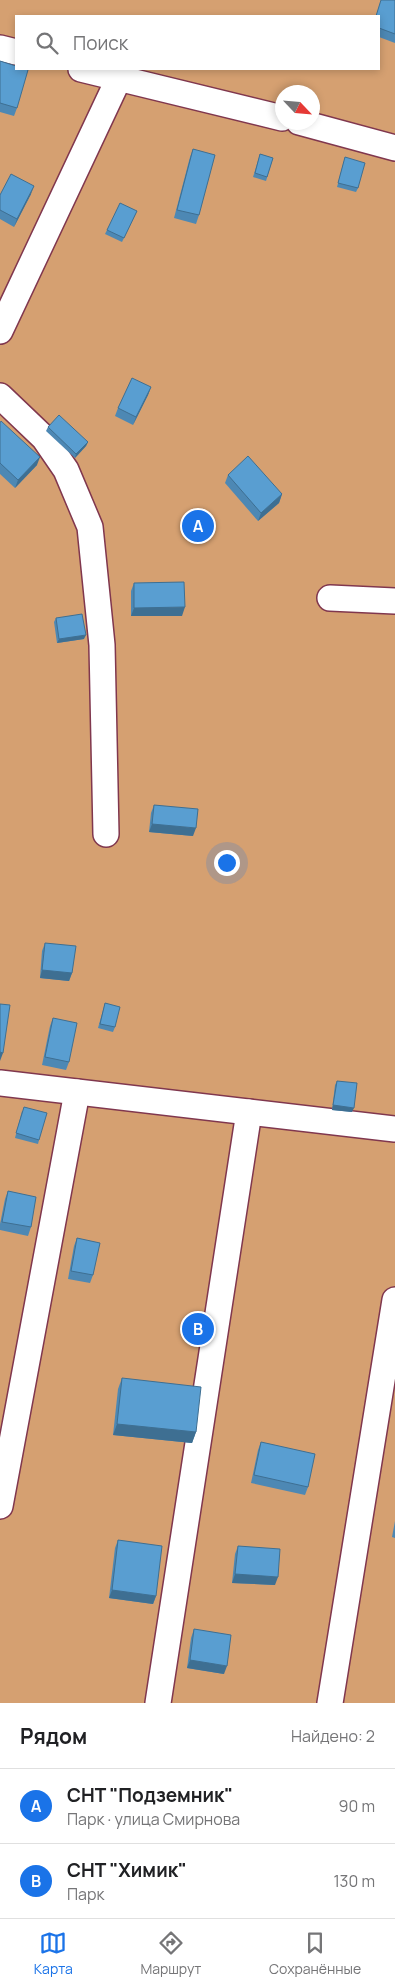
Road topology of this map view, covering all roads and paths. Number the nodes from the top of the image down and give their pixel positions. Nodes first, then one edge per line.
1 (0, 48) edge
2 (15, 52) edge
3 (85, 70) edge
4 (119, 78) junction
5 (275, 116) edge
6 (320, 128) edge
7 (395, 148) edge
8 (0, 331) edge
9 (0, 396) edge
10 (330, 598) dead end
11 (395, 601) edge
12 (106, 834) dead end
13 (0, 1083) edge
14 (76, 1092) junction
15 (249, 1112) junction
16 (395, 1129) edge
17 (395, 1300) edge
18 (0, 1506) edge
19 (158, 1703) edge
20 (330, 1703) edge

1 - 2 street
3 - 4 street
4 - 5 street
4 - 8 street
6 - 7 street
9 - 12 street
10 - 11 street
13 - 14 street
14 - 15 street
14 - 18 street
15 - 16 street
15 - 19 street
17 - 20 street

